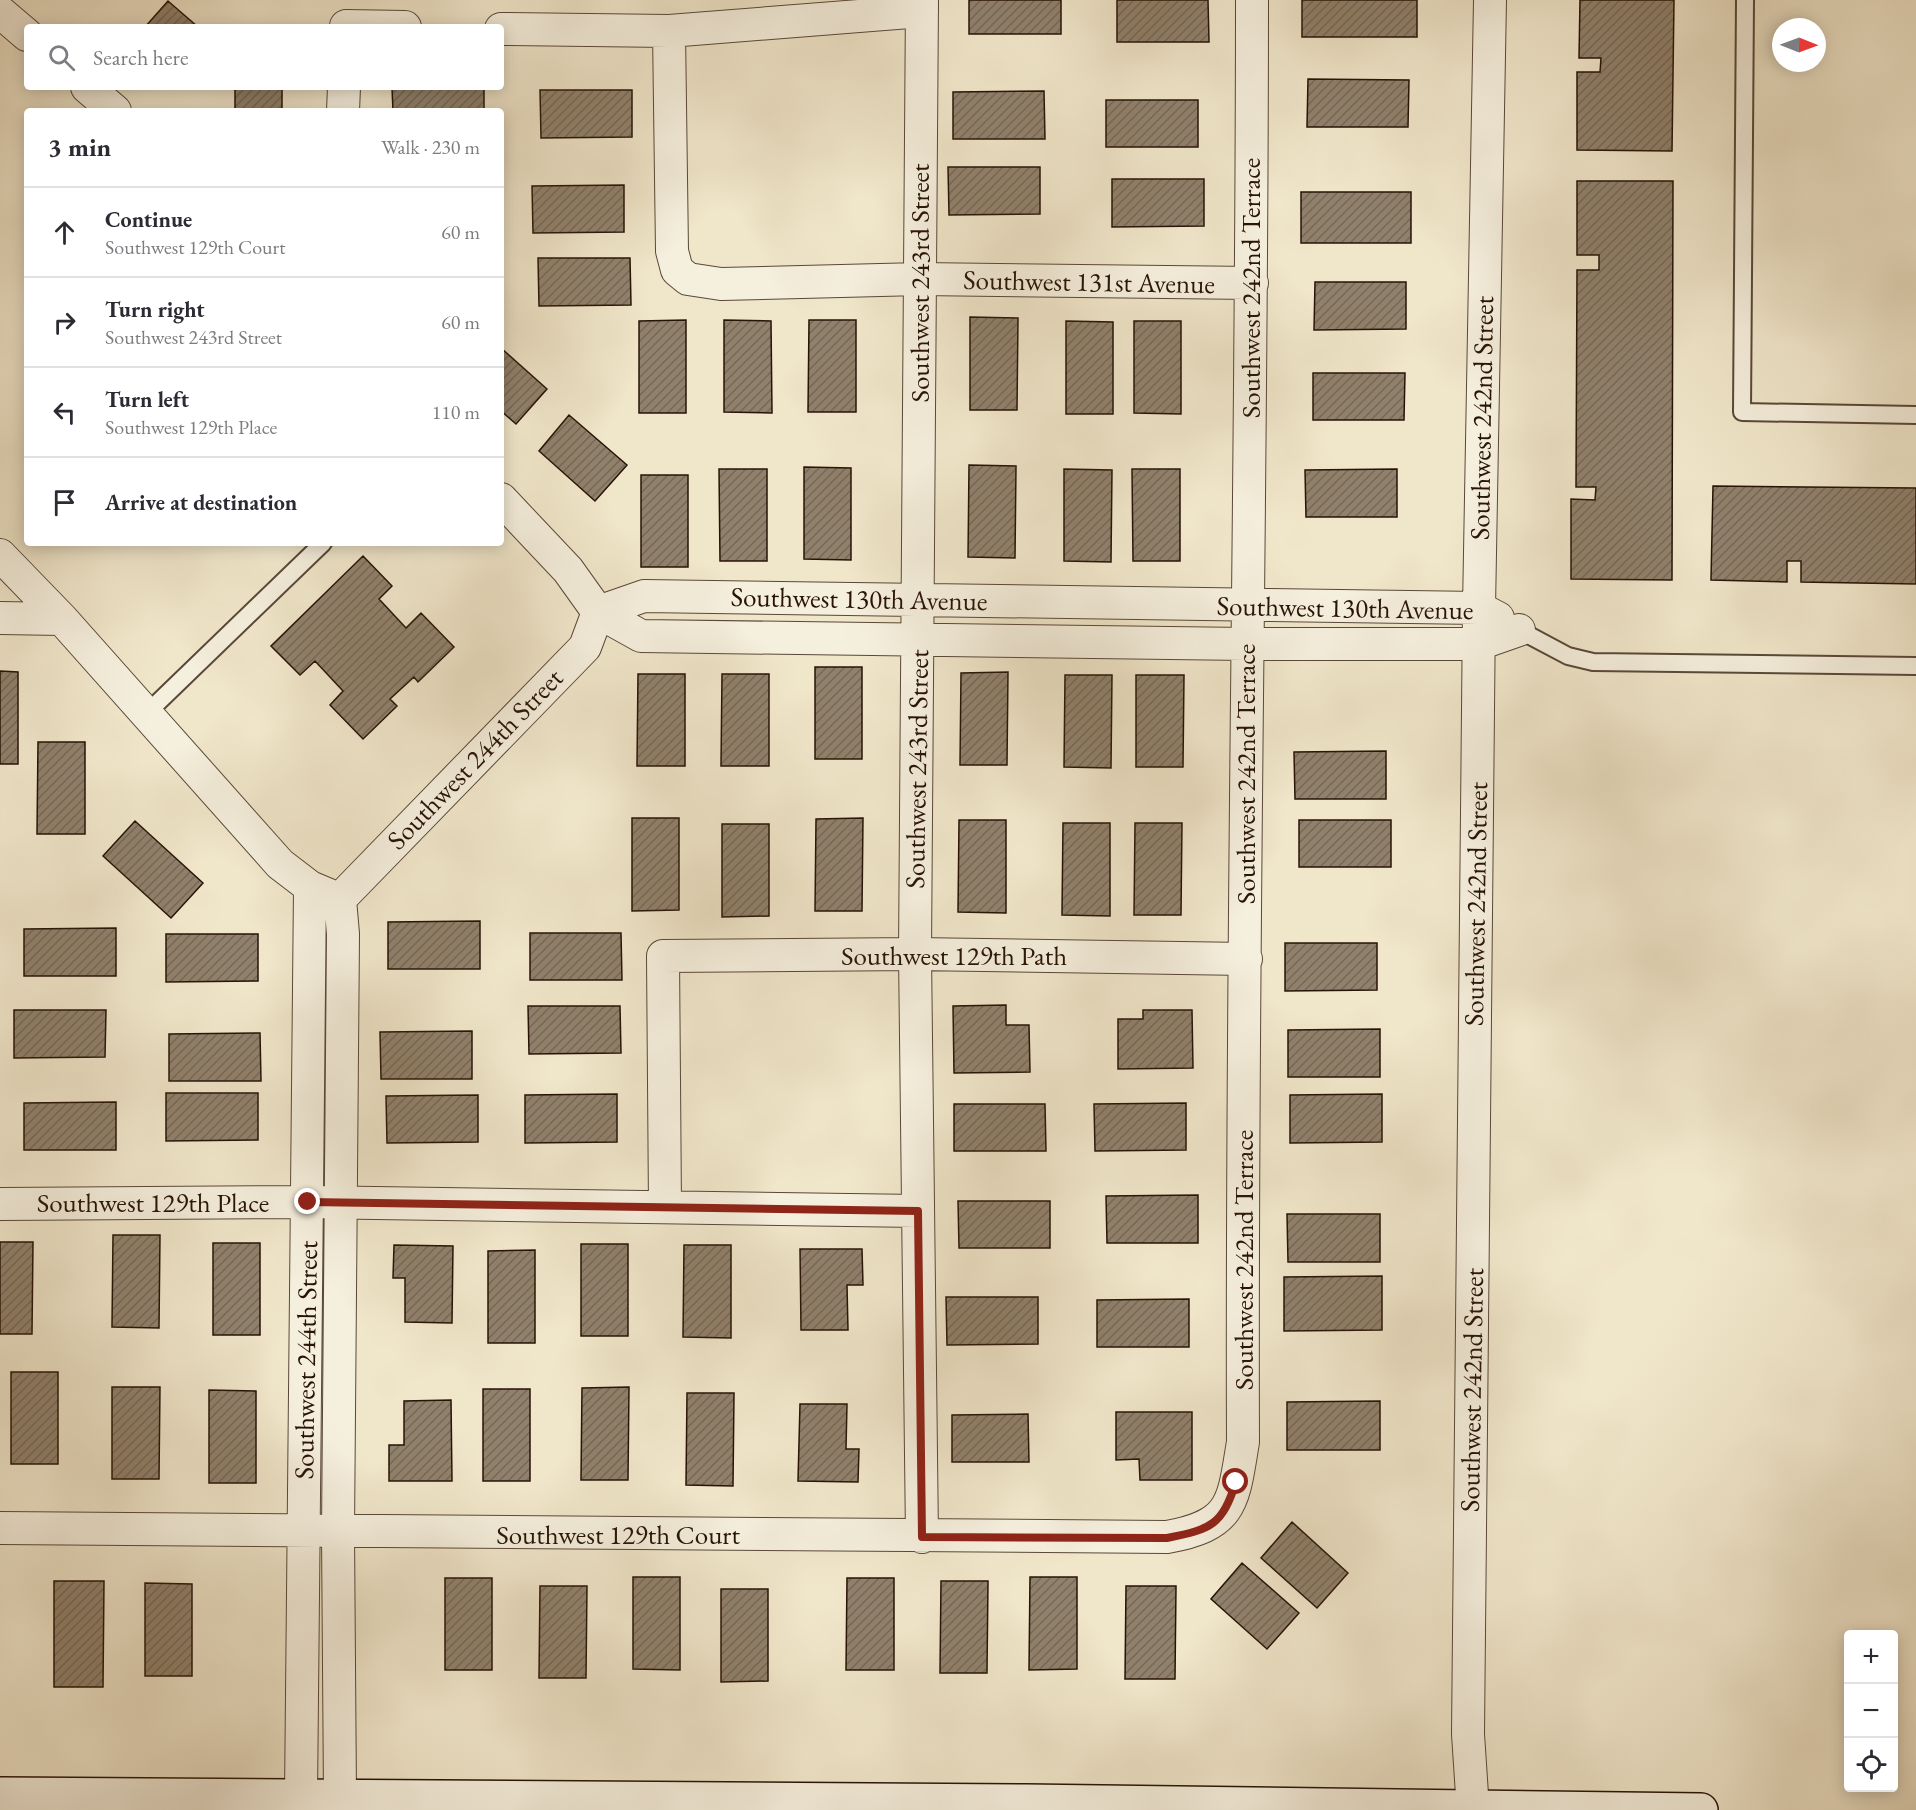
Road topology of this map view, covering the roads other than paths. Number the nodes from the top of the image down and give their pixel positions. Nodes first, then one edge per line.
1 (1252, 0) edge
2 (1490, 0) edge
3 (1745, 0) edge
4 (922, 6) edge
5 (0, 12) edge
6 (346, 18) edge
7 (385, 24) edge
8 (504, 28) edge
9 (669, 31) junction
10 (24, 32) edge
11 (90, 90) edge
12 (344, 90) edge
13 (112, 108) edge
14 (344, 108) edge
15 (920, 279) junction
16 (1252, 283) junction
17 (1916, 415) edge
18 (504, 502) edge
19 (320, 546) edge
20 (0, 555) edge
21 (919, 600) junction
22 (1247, 605) junction
23 (1479, 608) junction
24 (598, 612) junction
25 (0, 618) edge
26 (62, 619) junction
27 (1519, 630) junction
28 (919, 638) junction
29 (1246, 644) junction
30 (1479, 644) junction
31 (1916, 666) edge
32 (147, 713) junction
33 (310, 887) junction
34 (340, 899) junction
35 (915, 954) junction
36 (1246, 959) junction
37 (308, 1202) junction
38 (0, 1204) edge
39 (340, 1204) junction
40 (666, 1207) junction
41 (918, 1211) junction
42 (1227, 1509) joint
43 (0, 1528) edge
44 (304, 1532) junction
45 (338, 1532) junction
46 (922, 1537) junction
47 (0, 1794) edge
48 (302, 1797) junction
49 (340, 1797) junction
50 (576, 1804) edge
51 (807, 1805) edge
52 (1026, 1806) edge
53 (1246, 1808) edge
54 (1473, 1809) edge
55 (1701, 1810) edge

1 - 16 street, Southwest 242nd Terrace
2 - 23 street, Southwest 242nd Street
3 - 17 lane
4 - 9 street
4 - 15 street, Southwest 243rd Street
5 - 10 street
6 - 7 street
8 - 9 street
9 - 15 street, Southwest 131st Avenue
11 - 13 street
12 - 14 street
15 - 16 street, Southwest 131st Avenue
15 - 21 street, Southwest 243rd Street
16 - 22 street, Southwest 242nd Terrace
18 - 24 street
19 - 32 lane
20 - 26 street
21 - 22 street, Southwest 130th Avenue
21 - 24 street, Southwest 130th Avenue
21 - 28 street, Southwest 243rd Street
22 - 23 street, Southwest 130th Avenue
22 - 29 street, Southwest 242nd Terrace
23 - 27 street, Southwest 130th Avenue
23 - 30 street, Southwest 242nd Street
24 - 28 street, Southwest 130th Avenue
24 - 34 street, Southwest 244th Street
25 - 26 street
26 - 32 street
27 - 30 street, Southwest 130th Avenue
27 - 31 lane
28 - 29 street, Southwest 130th Avenue
28 - 35 street, Southwest 243rd Street
29 - 30 street, Southwest 130th Avenue
29 - 36 street, Southwest 242nd Terrace
30 - 54 street, Southwest 242nd Street
32 - 33 street
33 - 34 street
33 - 37 street, Southwest 244th Street
34 - 39 street, Southwest 244th Street
35 - 36 street, Southwest 129th Path
35 - 40 street, Southwest 129th Path
35 - 41 street, Southwest 243rd Street
36 - 42 street, Southwest 242nd Terrace
37 - 38 street, Southwest 129th Place
37 - 39 street, Southwest 129th Place
37 - 44 street, Southwest 244th Street
39 - 40 street, Southwest 129th Place
39 - 45 street, Southwest 244th Street
40 - 41 street, Southwest 129th Place
41 - 46 street, Southwest 243rd Street
42 - 46 street, Southwest 129th Court
43 - 44 street, Southwest 129th Court
44 - 45 street, Southwest 129th Court
44 - 48 street, Southwest 244th Street
45 - 46 street, Southwest 129th Court
45 - 49 street, Southwest 244th Street
47 - 48 street
48 - 49 street
49 - 50 street
50 - 51 street
51 - 52 street
52 - 53 street
53 - 54 street
54 - 55 street

